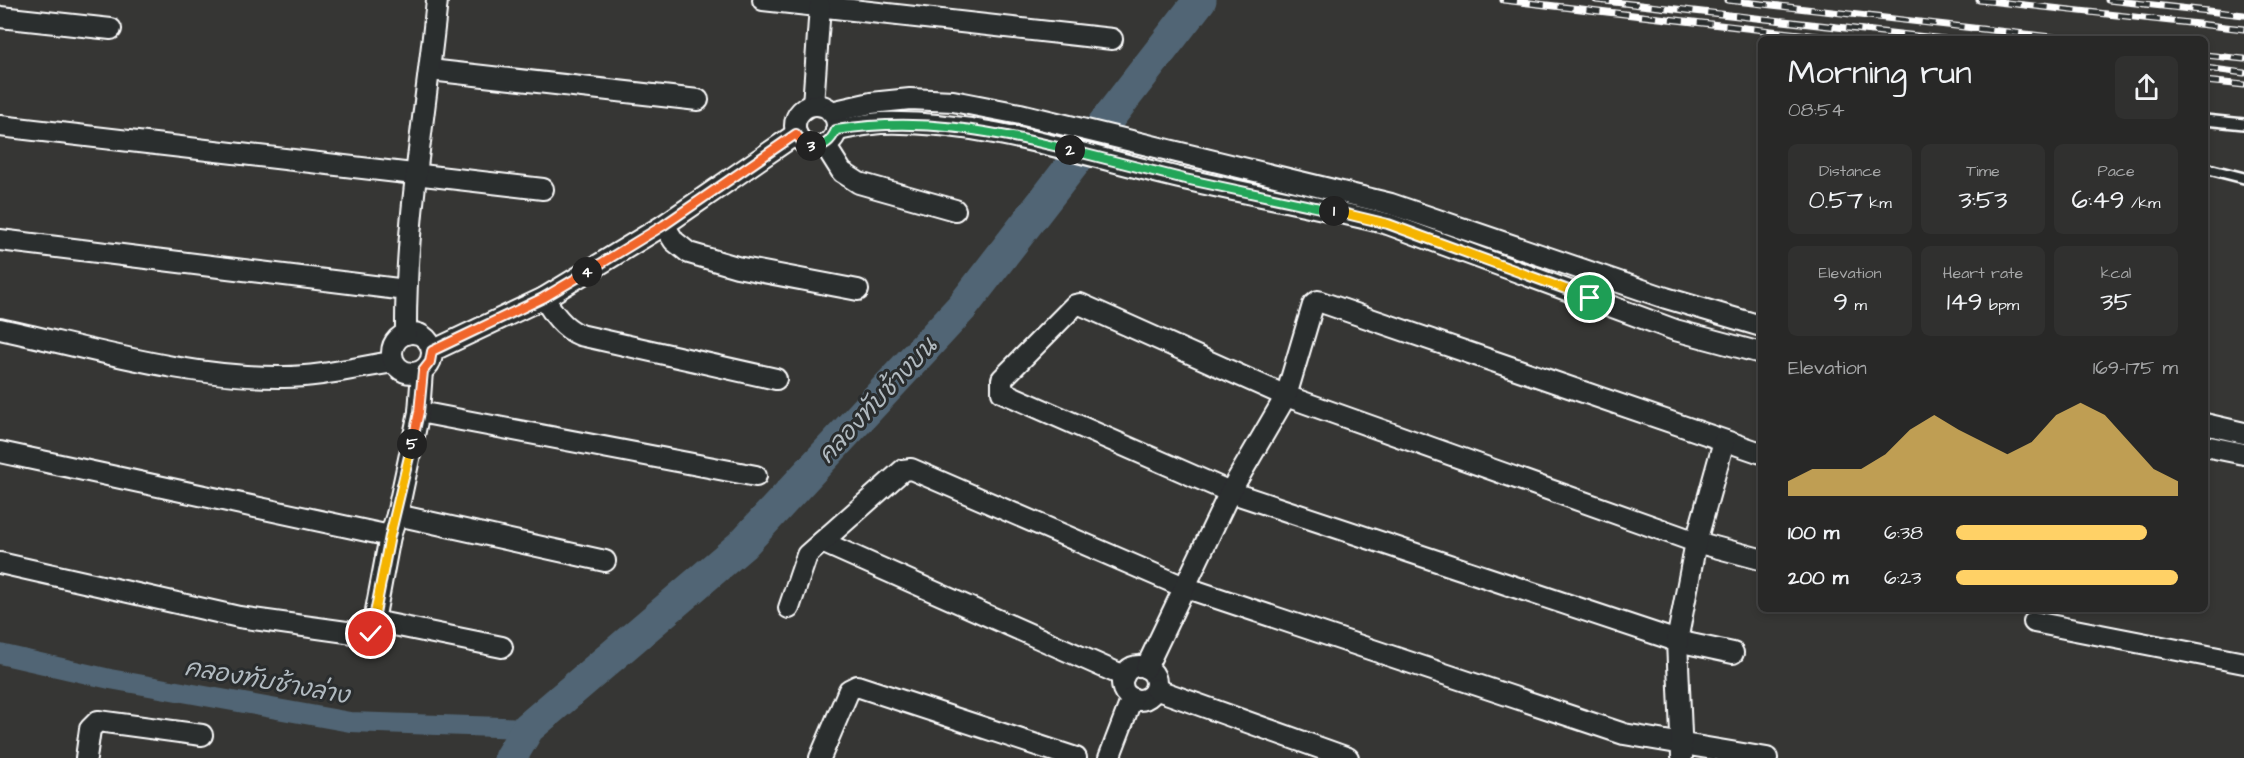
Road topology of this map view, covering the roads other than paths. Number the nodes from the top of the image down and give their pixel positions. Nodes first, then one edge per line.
1 (437, 0) edge
2 (763, 0) edge
3 (820, 6) junction
4 (0, 17) edge
5 (111, 29) dead end
6 (1112, 39) dead end
7 (430, 70) junction
8 (698, 100) dead end
9 (1020, 114) junction
10 (2208, 120) edge
11 (826, 123) junction
12 (2244, 124) edge
13 (0, 126) edge
14 (796, 134) junction
15 (1015, 137) junction
16 (2208, 169) edge
17 (416, 173) junction
18 (2244, 178) edge
19 (543, 189) dead end
20 (1349, 194) junction
21 (955, 210) dead end
22 (1340, 212) junction
23 (664, 225) junction
24 (0, 240) edge
25 (406, 290) junction
26 (858, 290) dead end
27 (543, 298) junction
28 (1666, 298) junction
29 (1658, 323) junction
30 (1758, 325) edge
31 (0, 329) edge
32 (406, 334) junction
33 (432, 351) junction
34 (1758, 352) edge
35 (393, 362) junction
36 (423, 371) junction
37 (776, 379) dead end
38 (1286, 396) junction
39 (419, 412) junction
40 (2208, 425) edge
41 (2244, 433) edge
42 (1724, 441) junction
43 (2208, 447) edge
44 (0, 452) edge
45 (1758, 452) edge
46 (2244, 454) edge
47 (756, 476) dead end
48 (1230, 492) junction
49 (397, 515) junction
50 (390, 536) junction
51 (822, 542) junction
52 (1696, 542) junction
53 (1758, 558) edge
54 (605, 561) dead end
55 (0, 563) edge
56 (1184, 587) junction
57 (789, 608) dead end
58 (374, 621) junction
59 (2034, 622) dead end
60 (1677, 641) junction
61 (502, 647) dead end
62 (1732, 653) dead end
63 (2244, 663) edge
64 (1146, 668) junction
65 (1124, 676) junction
66 (1155, 689) junction
67 (1132, 698) junction
68 (202, 735) dead end
69 (1682, 751) edge
70 (86, 758) edge
71 (820, 758) edge
72 (1076, 758) edge
73 (1109, 758) edge
74 (1348, 758) edge
75 (1767, 758) edge

1 - 7 street
2 - 3 street
3 - 6 street
3 - 11 street
4 - 5 street
7 - 8 street
7 - 17 street
9 - 11 street
9 - 15 street
9 - 20 street
10 - 12 lane
11 - 14 street
11 - 14 street
11 - 15 street
11 - 21 street
13 - 17 street
14 - 23 street
15 - 22 street
16 - 18 lane
17 - 19 street
17 - 25 street
20 - 22 street
20 - 28 street
22 - 29 street
23 - 26 street
23 - 27 street
24 - 25 street
25 - 32 street
27 - 33 street
27 - 37 street
28 - 29 street
28 - 30 street
29 - 34 street
31 - 35 street
32 - 33 street
32 - 35 street
33 - 36 street
35 - 36 street
36 - 39 street
38 - 42 street
38 - 48 street
38 - 48 street
38 - 52 street
39 - 47 street
39 - 49 street
40 - 41 street
42 - 45 street
42 - 52 street
43 - 46 street
44 - 50 street
48 - 56 street
48 - 60 street
49 - 50 street
49 - 54 street
50 - 58 street
51 - 56 street
51 - 57 street
51 - 65 street
52 - 53 street
52 - 60 street
55 - 58 street
56 - 64 street
56 - 69 street
58 - 61 street
59 - 63 street
60 - 62 street
60 - 69 street
64 - 65 street
64 - 66 street
65 - 67 street
66 - 67 street
66 - 74 street
67 - 73 street
68 - 70 street
69 - 75 street
71 - 72 street

